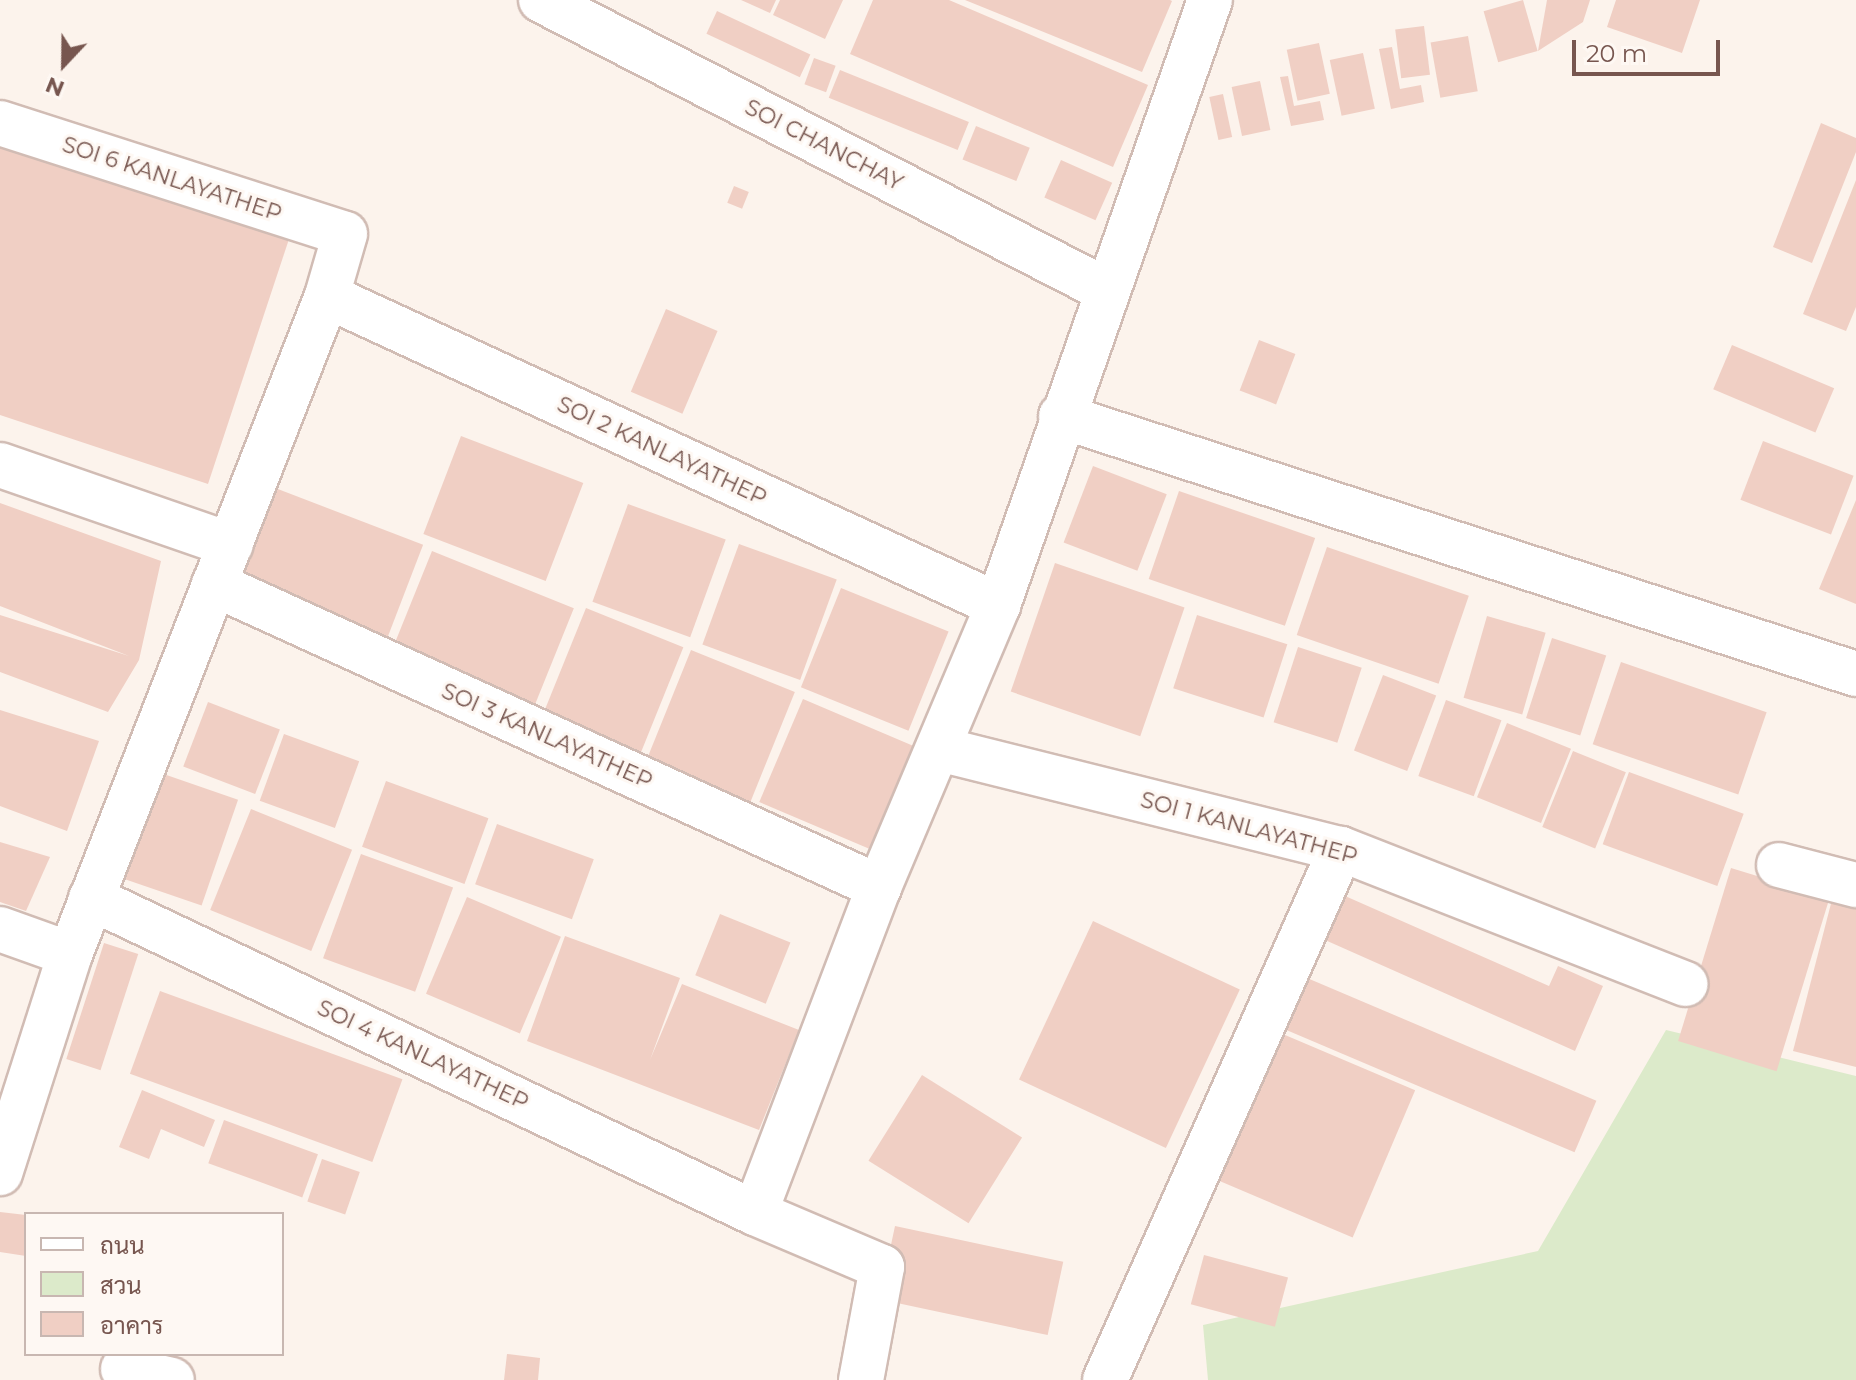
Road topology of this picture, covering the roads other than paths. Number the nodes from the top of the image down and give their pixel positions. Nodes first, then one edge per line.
1 (541, 0) edge
2 (1210, 0) edge
3 (0, 123) edge
4 (1106, 290) junction
5 (327, 296) junction
6 (1061, 416) junction
7 (0, 465) edge
8 (222, 565) junction
9 (998, 605) junction
10 (1856, 674) edge
11 (939, 749) junction
12 (1341, 849) junction
13 (1779, 865) dead end
14 (1856, 885) edge
15 (879, 887) junction
16 (91, 898) junction
17 (0, 929) edge
18 (70, 954) junction
19 (1686, 984) dead end
20 (0, 1173) edge
21 (755, 1213) junction
22 (123, 1369) dead end
23 (172, 1380) edge
24 (861, 1380) edge
25 (1105, 1380) edge

1 - 4 street, SOI CHANCHAY
2 - 4 street
3 - 5 street, SOI 6 KANLAYATHEP
4 - 6 street
5 - 8 street
5 - 9 street, SOI 2 KANLAYATHEP
6 - 9 street
6 - 10 street
7 - 8 street, SOI 3 KANLAYATHEP
8 - 15 street, SOI 3 KANLAYATHEP
8 - 16 street
9 - 11 street
11 - 12 street, SOI 1 KANLAYATHEP
11 - 15 street
12 - 19 street, SOI 1 KANLAYATHEP
12 - 25 street
13 - 14 street
15 - 21 street
16 - 18 street
16 - 21 street, SOI 4 KANLAYATHEP
17 - 18 street
18 - 20 street
21 - 24 street, SOI 4 KANLAYATHEP
22 - 23 street

